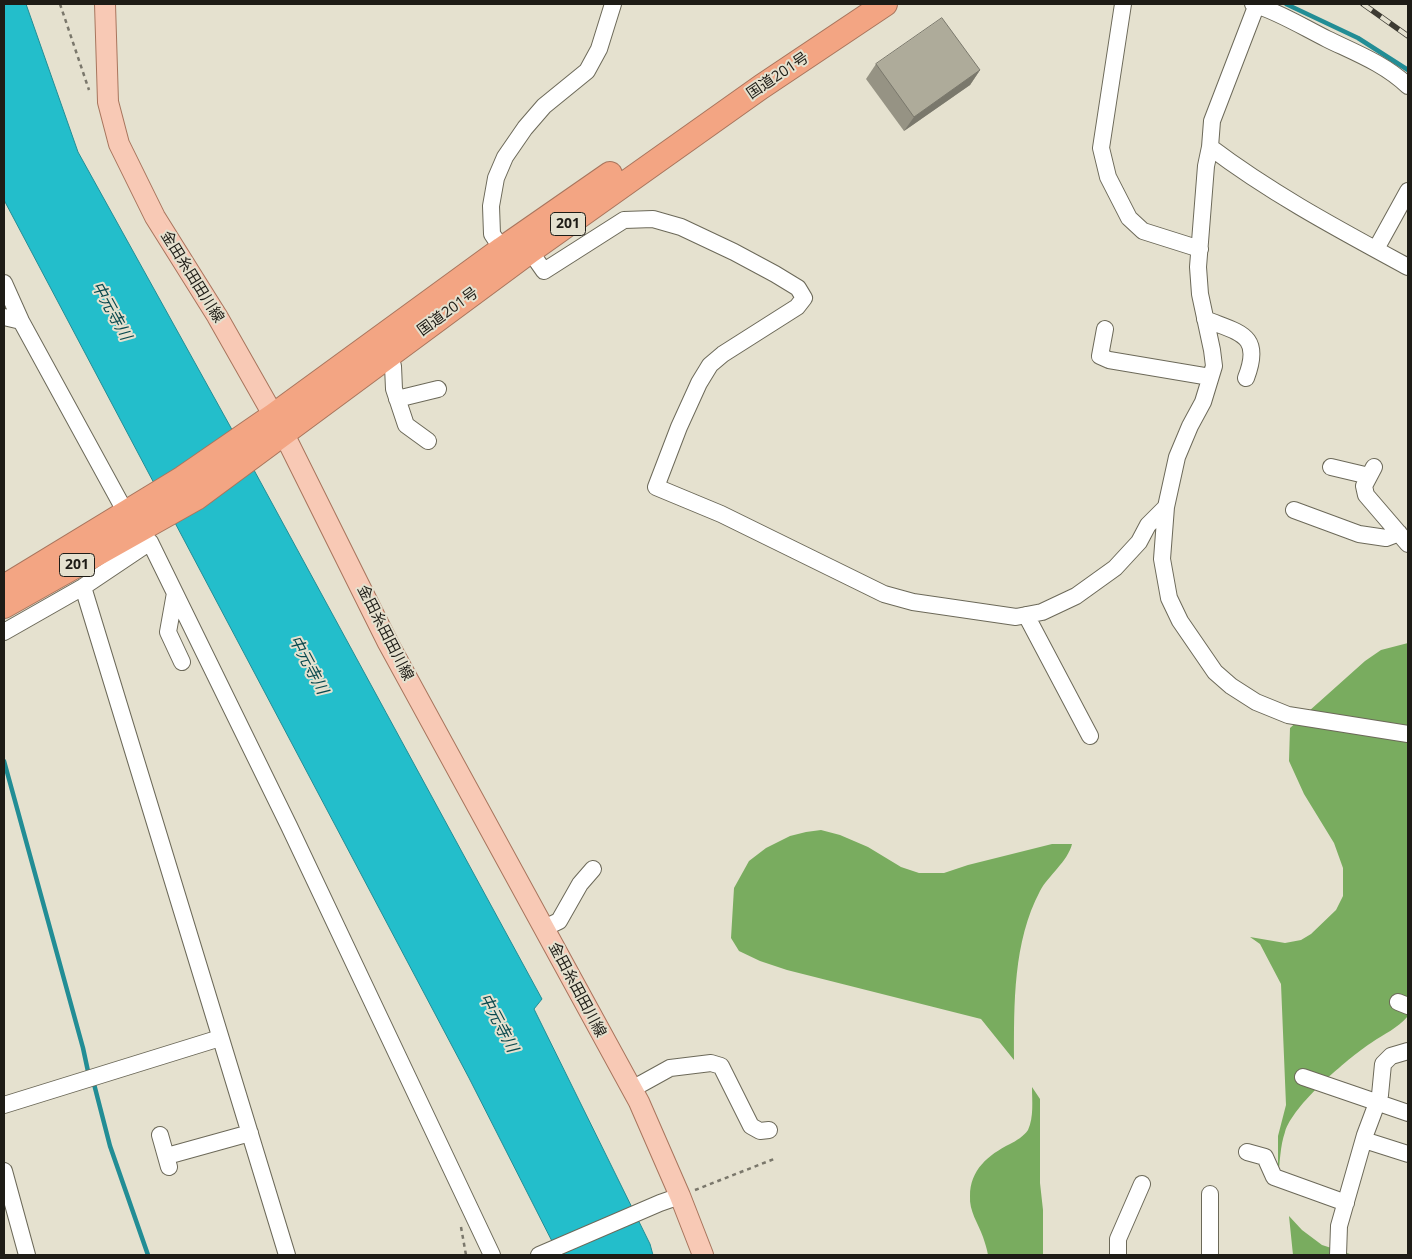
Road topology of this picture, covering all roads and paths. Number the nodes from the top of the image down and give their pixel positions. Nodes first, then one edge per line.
1 (60, 4) edge
2 (105, 4) edge
3 (613, 4) edge
4 (859, 4) edge
5 (885, 4) edge
6 (1123, 4) edge
7 (1255, 4) edge
8 (1408, 86) edge
9 (91, 96) dead end
10 (1210, 147) junction
11 (1408, 191) edge
12 (502, 249) junction
13 (1200, 249) junction
14 (1376, 249) junction
15 (530, 251) junction
16 (1408, 267) edge
17 (4, 283) edge
18 (4, 317) edge
19 (1206, 319) junction
20 (21, 321) junction
21 (1104, 329) dead end
22 (386, 357) junction
23 (1210, 377) junction
24 (1246, 378) dead end
25 (438, 389) dead end
26 (397, 399) junction
27 (279, 425) junction
28 (428, 441) dead end
29 (1331, 468) dead end
30 (1166, 507) junction
31 (1294, 510) dead end
32 (140, 523) junction
33 (1404, 539) edge
34 (4, 586) edge
35 (83, 587) junction
36 (175, 593) junction
37 (4, 606) edge
38 (1026, 615) junction
39 (4, 632) edge
40 (182, 662) dead end
41 (1408, 734) edge
42 (1090, 736) dead end
43 (593, 869) dead end
44 (544, 928) junction
45 (220, 1038) junction
46 (1408, 1051) edge
47 (1303, 1078) dead end
48 (632, 1090) junction
49 (1378, 1101) junction
50 (4, 1105) edge
51 (1408, 1113) edge
52 (769, 1130) dead end
53 (250, 1133) junction
54 (160, 1135) dead end
55 (1364, 1140) junction
56 (1247, 1152) dead end
57 (1408, 1154) edge
58 (774, 1159) dead end
59 (4, 1171) edge
60 (1142, 1184) dead end
61 (1210, 1194) dead end
62 (680, 1196) junction
63 (1346, 1203) junction
64 (27, 1255) edge
65 (287, 1255) edge
66 (492, 1255) edge
67 (540, 1255) edge
68 (703, 1255) edge
69 (1118, 1255) edge
70 (1210, 1255) edge
71 (1338, 1255) edge

1 - 9 path
2 - 27 main road, 金田糸田田川線
3 - 12 street
4 - 12 highway, 国道201号 / 201
5 - 15 highway, 国道201号 / 201
6 - 13 street
7 - 8 street
7 - 10 street
10 - 13 street
10 - 14 street
11 - 14 street
12 - 27 highway, 国道201号 / 201
13 - 19 street
14 - 16 street
15 - 22 highway, 国道201号 / 201
15 - 38 street
17 - 20 street
18 - 20 street
19 - 23 street
19 - 24 street
20 - 32 street
21 - 23 street
22 - 26 street
22 - 27 highway, 国道201号 / 201
23 - 30 street
25 - 26 street
26 - 28 street
27 - 32 highway, 国道201号 / 201
27 - 44 main road, 金田糸田田川線
29 - 33 street
30 - 38 street
30 - 41 street
31 - 33 street
32 - 34 highway, 国道201号 / 201
32 - 35 street
32 - 36 street
32 - 37 highway, 国道201号 / 201
35 - 39 street
35 - 45 street
36 - 40 street
36 - 66 street
38 - 42 street
43 - 44 street
44 - 48 main road, 金田糸田田川線
45 - 50 street
45 - 53 street
46 - 49 street
47 - 49 street
48 - 52 street
48 - 62 main road, 金田糸田田川線
49 - 51 street
49 - 55 street
53 - 54 street
53 - 65 street
55 - 57 street
55 - 63 street
56 - 63 street
58 - 62 path
59 - 64 street
60 - 69 street
61 - 70 street
62 - 67 street
62 - 68 main road, 金田糸田田川線
63 - 71 street

